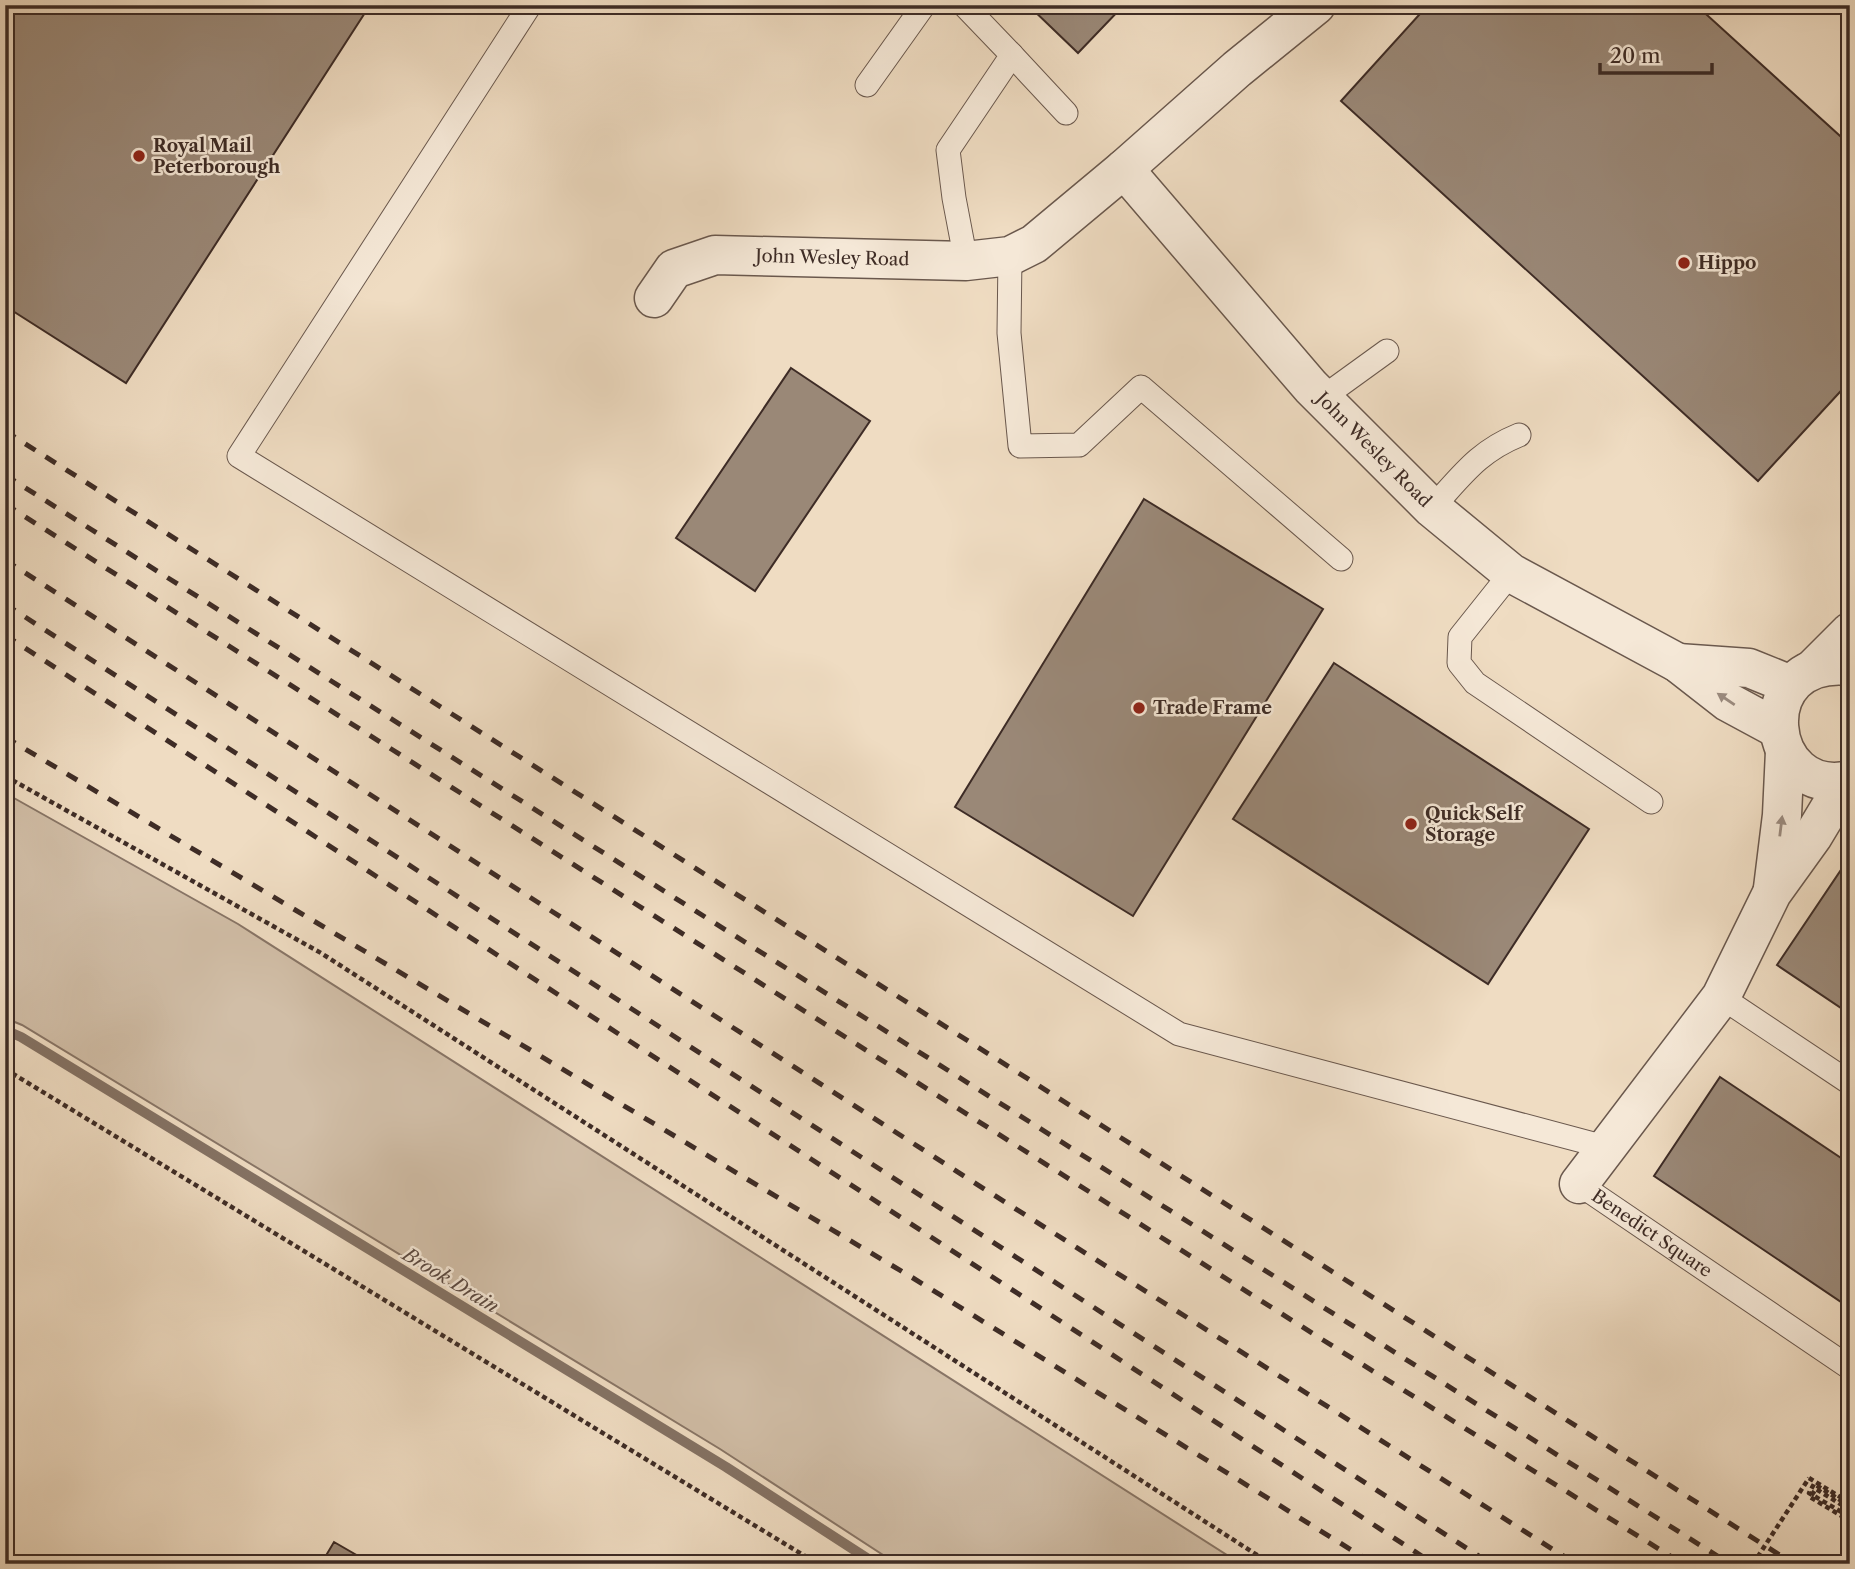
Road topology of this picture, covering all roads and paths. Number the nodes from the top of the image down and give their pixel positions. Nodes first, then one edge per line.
1 (530, 5) edge
2 (924, 5) edge
3 (964, 5) edge
4 (1316, 5) edge
5 (1012, 55) junction
6 (867, 85) dead end
7 (1066, 113) dead end
8 (1124, 169) junction
9 (1010, 256) junction
10 (966, 261) junction
11 (654, 298) dead end
12 (1387, 351) dead end
13 (1322, 398) junction
14 (1519, 435) dead end
15 (1432, 508) junction
16 (1341, 559) dead end
17 (1511, 573) junction
18 (1850, 632) edge
19 (1678, 663) junction
20 (1818, 673) edge
21 (1781, 740) junction
22 (5, 776) edge
23 (1848, 780) edge
24 (1651, 802) dead end
25 (1772, 893) junction
26 (1721, 997) junction
27 (5, 1069) edge
28 (1850, 1083) edge
29 (1605, 1147) junction
30 (1579, 1184) joint
31 (1850, 1368) edge
32 (1850, 1506) edge
33 (1850, 1519) edge
34 (818, 1564) edge
35 (1270, 1564) edge
36 (1754, 1564) edge

1 - 29 lane
2 - 6 lane
3 - 5 lane
4 - 8 street, John Wesley Road
5 - 7 lane
5 - 10 lane
8 - 9 street, John Wesley Road
8 - 13 street, John Wesley Road
9 - 10 street, John Wesley Road
9 - 16 lane
10 - 11 street, John Wesley Road
12 - 13 lane
13 - 15 street, John Wesley Road
14 - 15 lane
15 - 17 street, John Wesley Road
17 - 19 street, John Wesley Road
17 - 24 lane
18 - 20 street
19 - 20 street, John Wesley Road
21 -> 19 street, John Wesley Road
20 - 21 street, Benedict Square
21 - 23 street, John Wesley Road
25 -> 21 street, Benedict Square
22 - 35 path
23 - 25 street, Benedict Square
25 - 26 street, Benedict Square
26 - 28 lane
26 - 29 street, Benedict Square
27 - 34 path
29 - 30 street, Benedict Square
30 - 31 lane, Benedict Square
32 - 33 path, bridge
32 - 36 path, bridge

